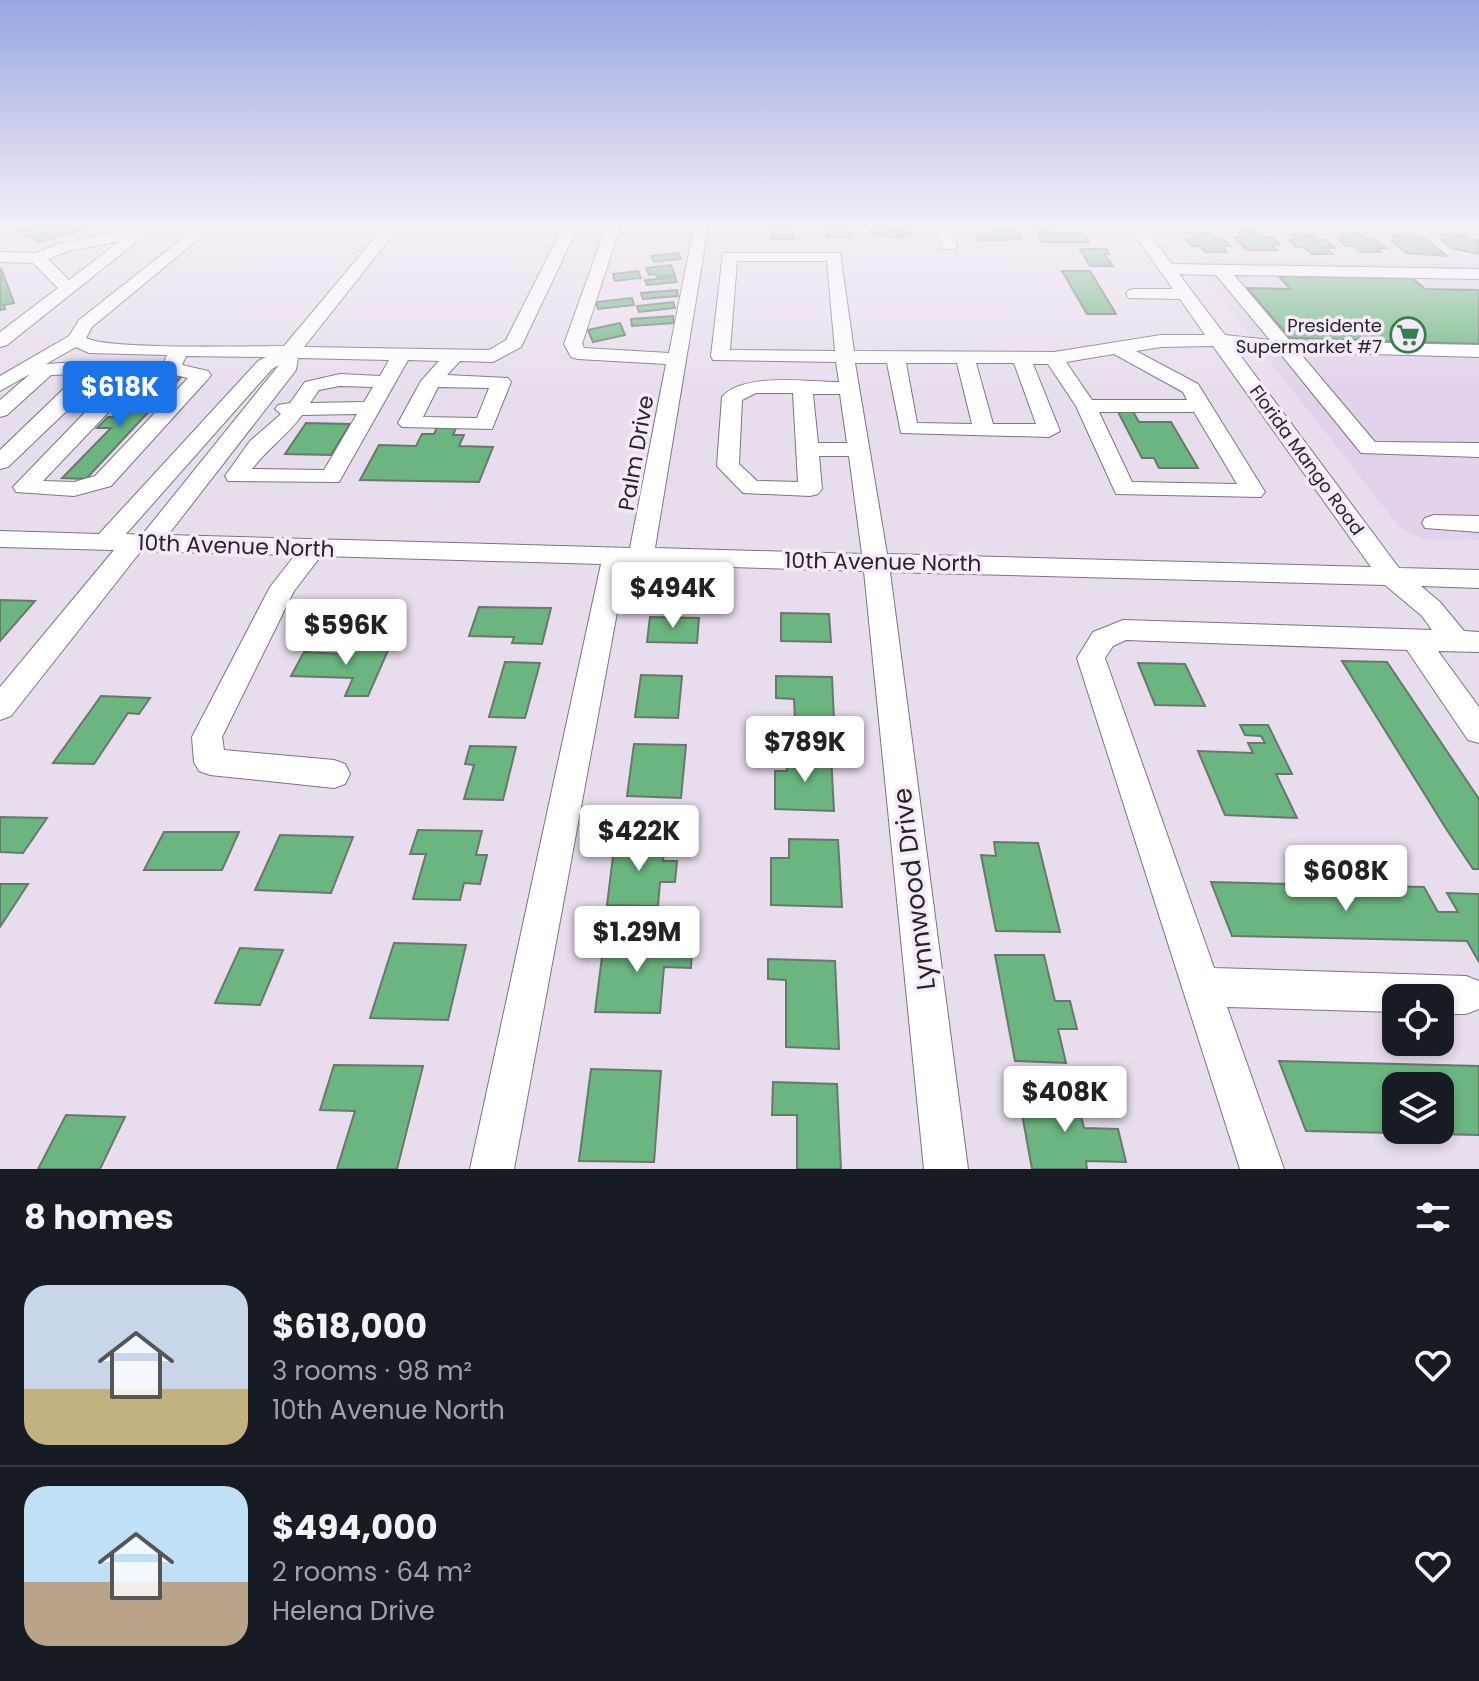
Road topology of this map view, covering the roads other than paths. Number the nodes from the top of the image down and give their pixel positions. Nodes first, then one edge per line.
1 (61, 282) edge
2 (77, 282) edge
3 (138, 282) edge
4 (347, 282) edge
5 (544, 282) edge
6 (594, 282) edge
7 (691, 282) edge
8 (727, 282) edge
9 (837, 282) edge
10 (1176, 282) edge
11 (1231, 282) edge
12 (68, 288) junction
13 (1185, 294) junction
14 (1146, 309) dead end
15 (76, 340) junction
16 (1219, 340) junction
17 (0, 341) edge
18 (1284, 346) junction
19 (1117, 348) junction
20 (1479, 351) edge
21 (288, 354) junction
22 (401, 356) junction
23 (453, 357) junction
24 (845, 358) junction
25 (896, 358) junction
26 (965, 358) junction
27 (1021, 358) junction
28 (1054, 358) junction
29 (175, 359) junction
30 (677, 359) junction
31 (35, 366) junction
32 (431, 381) dead end
33 (387, 382) junction
34 (0, 385) edge
35 (803, 388) junction
36 (850, 388) junction
37 (176, 404) junction
38 (230, 405) junction
39 (1086, 406) junction
40 (1201, 406) junction
41 (297, 407) junction
42 (373, 408) junction
43 (0, 411) edge
44 (250, 415) junction
45 (984, 430) junction
46 (807, 449) junction
47 (859, 450) junction
48 (1479, 450) edge
49 (0, 462) edge
50 (1434, 523) dead end
51 (1479, 524) edge
52 (0, 539) edge
53 (105, 542) junction
54 (141, 543) junction
55 (314, 548) junction
56 (628, 556) junction
57 (875, 562) junction
58 (1392, 577) junction
59 (1479, 579) edge
60 (1444, 641) edge
61 (0, 708) edge
62 (1479, 731) edge
63 (334, 774) dead end
64 (1201, 987) junction
65 (1466, 995) dead end
66 (492, 1169) edge
67 (946, 1169) edge
68 (1262, 1169) edge

1 - 12 street
2 - 12 street
3 - 15 street
4 - 21 street
5 - 23 street
6 - 30 street
7 - 30 street, Palm Drive
8 - 24 street
9 - 24 street
10 - 13 street, Florida Mango Road
11 - 18 street
12 - 17 street
13 - 14 street
13 - 16 street, Florida Mango Road
15 - 29 street
15 - 31 street
16 - 18 street
16 - 19 street
16 - 58 street, Florida Mango Road
18 - 20 street
18 - 48 street
19 - 28 street
19 - 40 street
21 - 22 street
21 - 29 street
21 - 38 street
21 - 44 street
22 - 23 street
22 - 33 street
23 - 32 street
24 - 25 street
24 - 36 street, Lynnwood Drive
25 - 26 street
25 - 45 street
26 - 27 street
26 - 45 street
27 - 28 street
27 - 45 street
28 - 39 street
29 - 37 street
29 - 37 street
30 - 56 street, Palm Drive
31 - 34 street
31 - 43 street
31 - 49 street
33 - 41 street
33 - 42 street
35 - 36 street
35 - 46 street
35 - 46 street
36 - 47 street, Lynnwood Drive
37 - 38 street
38 - 53 street
39 - 40 street
39 - 40 street
41 - 42 street
41 - 42 street
41 - 44 street
44 - 54 street
46 - 47 street
47 - 57 street, Lynnwood Drive
50 - 51 street
52 - 53 street, 10th Avenue North
53 - 54 street, 10th Avenue North
54 - 55 street, 10th Avenue North
54 - 61 street
55 - 56 street, 10th Avenue North
55 - 63 street
56 - 57 street, 10th Avenue North
56 - 66 street, Palm Drive
57 - 58 street, 10th Avenue North
57 - 67 street, Lynnwood Drive
58 - 59 street, 10th Avenue North
58 - 60 street, Florida Mango Road
60 - 62 street, Florida Mango Road
60 - 64 street
64 - 65 street
64 - 68 street

